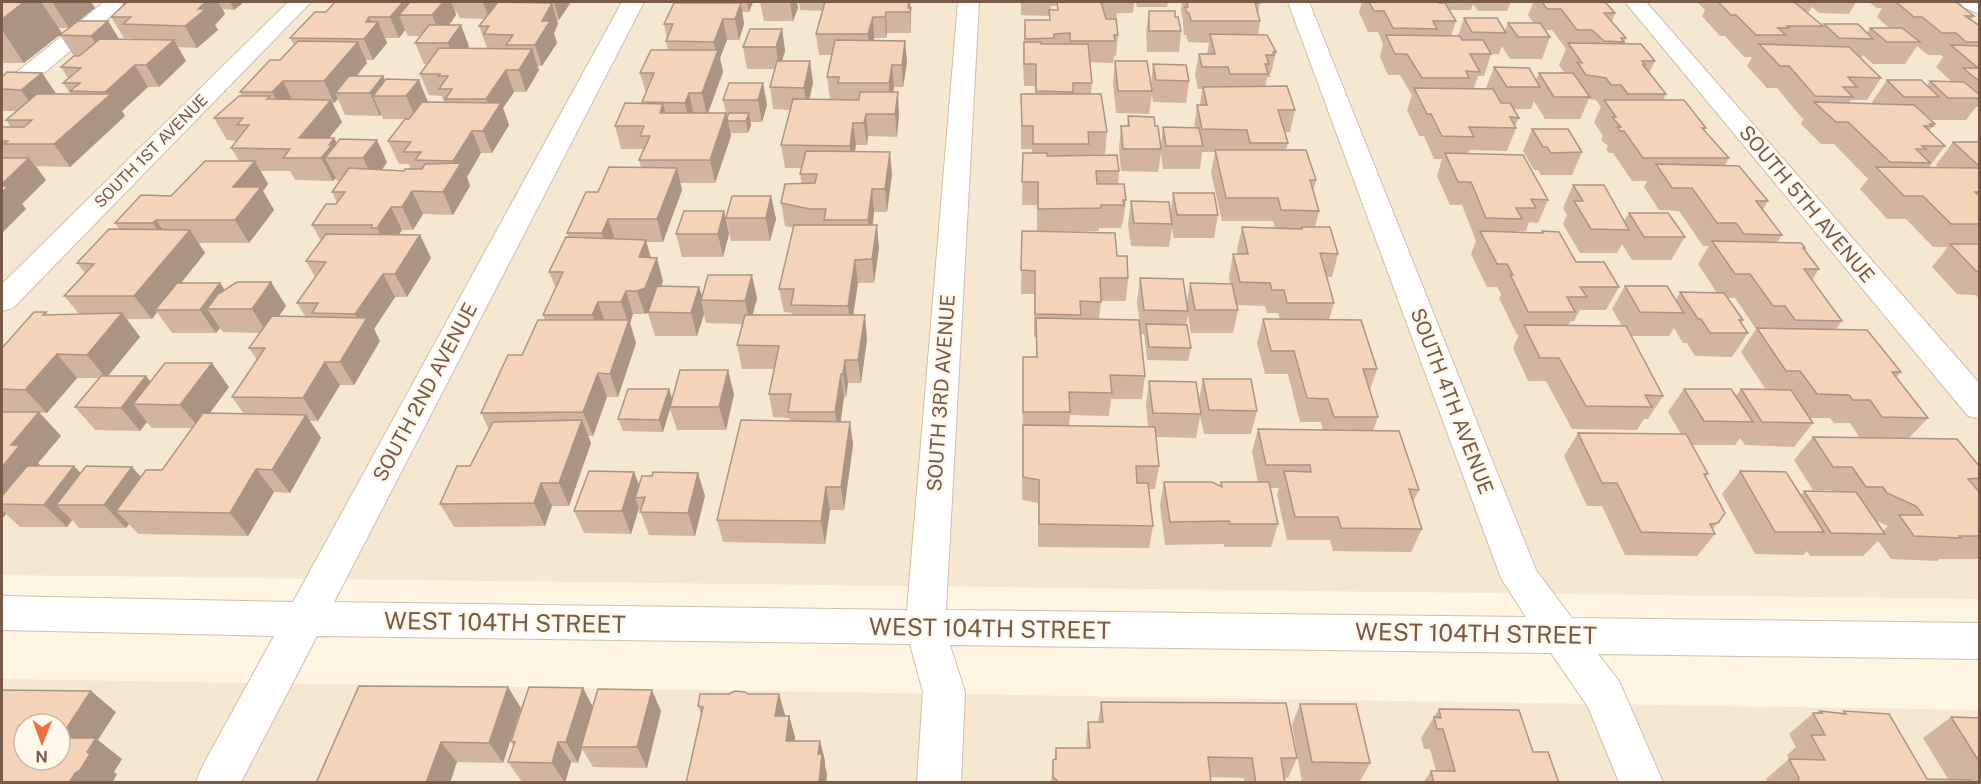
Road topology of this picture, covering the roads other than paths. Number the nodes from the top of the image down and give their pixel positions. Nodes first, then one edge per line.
1 (117, 2) edge
2 (300, 2) edge
3 (633, 2) edge
4 (969, 2) edge
5 (1299, 2) edge
6 (1635, 2) edge
7 (1971, 2) edge
8 (1980, 8) edge
9 (2, 96) edge
10 (2, 301) edge
11 (1980, 407) edge
12 (2, 613) edge
13 (303, 619) junction
14 (925, 628) junction
15 (1561, 634) junction
16 (1980, 640) edge
17 (218, 783) edge
18 (939, 783) edge
19 (1641, 783) edge

1 - 9 street
2 - 10 street, SOUTH 1ST AVENUE
3 - 13 street, SOUTH 2ND AVENUE
4 - 14 street, SOUTH 3RD AVENUE
5 - 15 street, SOUTH 4TH AVENUE
6 - 11 street, SOUTH 5TH AVENUE
7 - 8 street
12 - 13 street, WEST 104TH STREET
13 - 14 street, WEST 104TH STREET
13 - 17 street, SOUTH 2ND AVENUE
14 - 15 street, WEST 104TH STREET
14 - 18 street, SOUTH 3RD AVENUE
15 - 16 street, WEST 104TH STREET
15 - 19 street, SOUTH 4TH AVENUE

